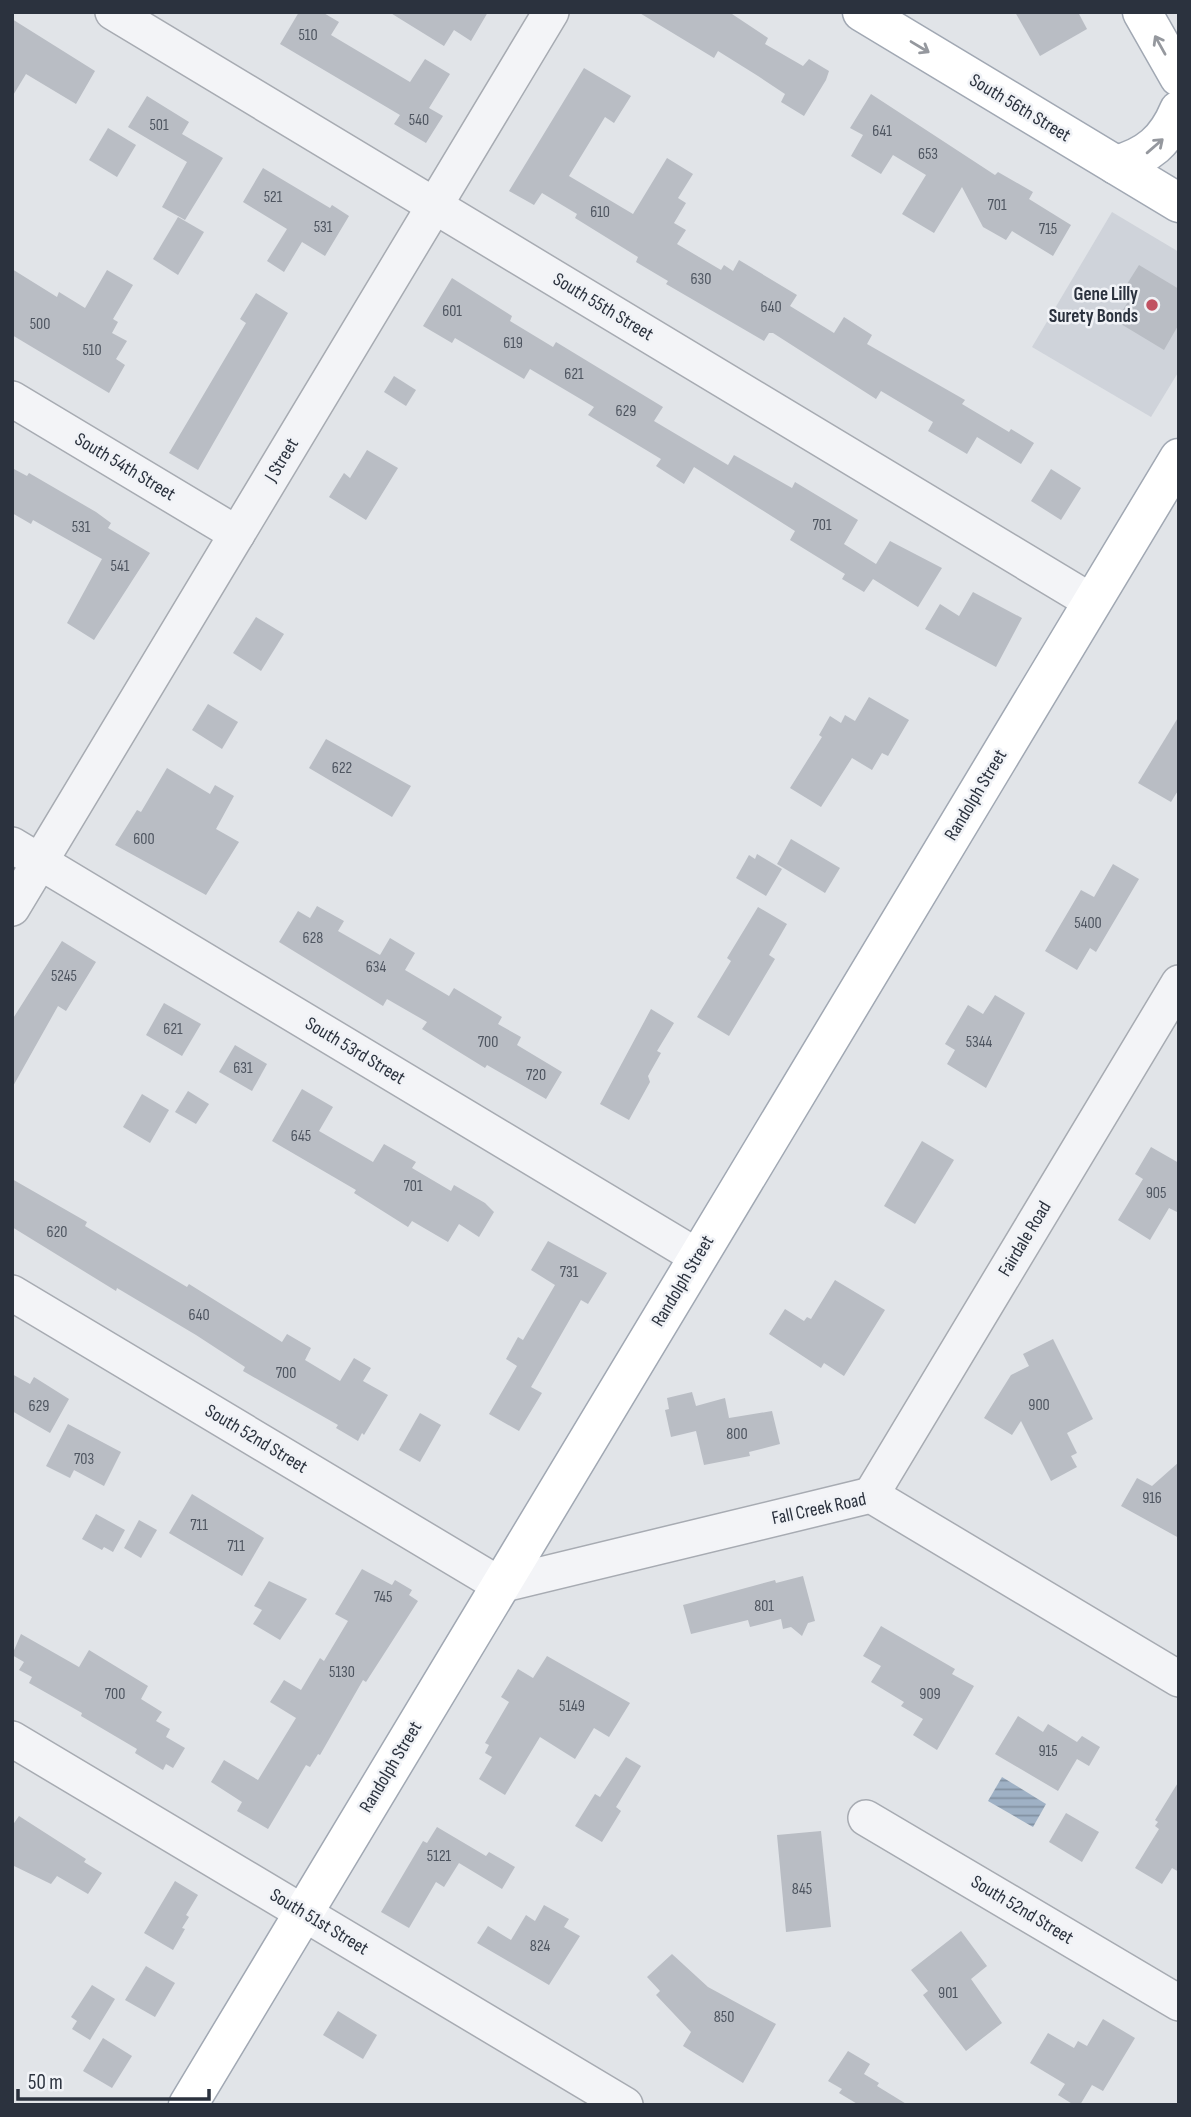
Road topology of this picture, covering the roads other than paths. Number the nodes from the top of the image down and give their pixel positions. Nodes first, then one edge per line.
1 (113, 12) edge
2 (551, 12) edge
3 (862, 12) edge
4 (1142, 12) edge
5 (1179, 77) edge
6 (1179, 110) edge
7 (1116, 165) junction
8 (1179, 203) edge
9 (435, 206) junction
10 (12, 399) edge
11 (1179, 458) edge
12 (237, 534) junction
13 (1092, 602) junction
14 (26, 854) edge
15 (12, 908) edge
16 (1179, 983) edge
17 (698, 1257) junction
18 (12, 1293) edge
19 (871, 1495) junction
20 (500, 1586) junction
21 (1179, 1679) edge
22 (12, 1739) edge
23 (866, 1818) dead end
24 (303, 1913) junction
25 (1179, 2003) edge
26 (188, 2105) edge
27 (625, 2105) edge

1 - 9 street, South 55th Street
2 - 9 street, J Street
3 -> 7 main road, South 56th Street
5 -> 4 main road
7 -> 6 main road
7 - 8 main road, South 56th Street
9 - 12 street, J Street
9 - 13 street, South 55th Street
10 - 12 street, South 54th Street
11 - 13 main road, Randolph Street
12 - 14 street, J Street
13 - 17 main road, Randolph Street
14 - 15 street, J Street
14 - 17 street, South 53rd Street
16 - 19 street, Fairdale Road
17 - 20 main road, Randolph Street
18 - 20 street, South 52nd Street
19 - 20 street, Fall Creek Road
19 - 21 street, Fall Creek Road
20 - 24 main road, Randolph Street
22 - 24 street, South 51st Street
23 - 25 street, South 52nd Street
24 - 26 main road, Randolph Street
24 - 27 street, South 51st Street

